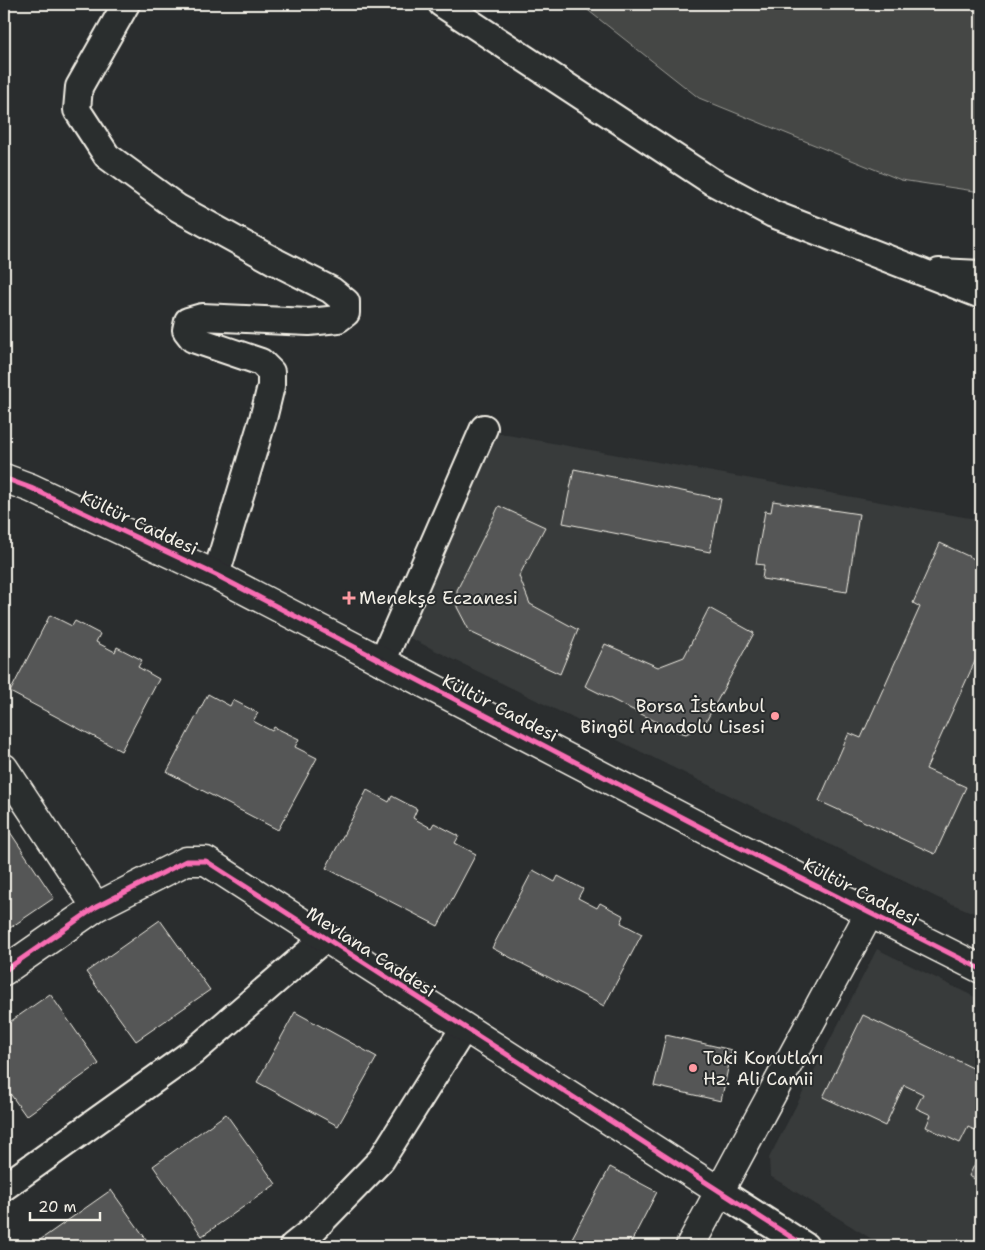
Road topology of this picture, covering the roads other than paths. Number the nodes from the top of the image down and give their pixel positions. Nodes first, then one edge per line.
1 (126, 4) edge
2 (442, 4) edge
3 (916, 271) junction
4 (981, 274) edge
5 (981, 295) edge
6 (484, 428) dead end
7 (4, 478) edge
8 (216, 575) junction
9 (382, 662) junction
10 (4, 768) edge
11 (96, 907) junction
12 (870, 912) junction
13 (324, 939) junction
14 (981, 969) edge
15 (4, 971) edge
16 (464, 1028) junction
17 (4, 1187) edge
18 (719, 1191) junction
19 (293, 1246) edge
20 (690, 1246) edge
21 (805, 1246) edge

1 - 8 street
2 - 3 street
3 - 4 street
3 - 5 street
6 - 9 street
7 - 8 street, Kültür Caddesi
8 - 9 street, Kültür Caddesi
9 - 12 street, Kültür Caddesi
10 - 11 street
11 - 13 street, Mevlana Caddesi
11 - 15 street, Mevlana Caddesi
12 - 14 street, Kültür Caddesi
12 - 18 street
13 - 16 street, Mevlana Caddesi
13 - 17 street
16 - 18 street, Mevlana Caddesi
16 - 19 street
18 - 20 street
18 - 21 street

